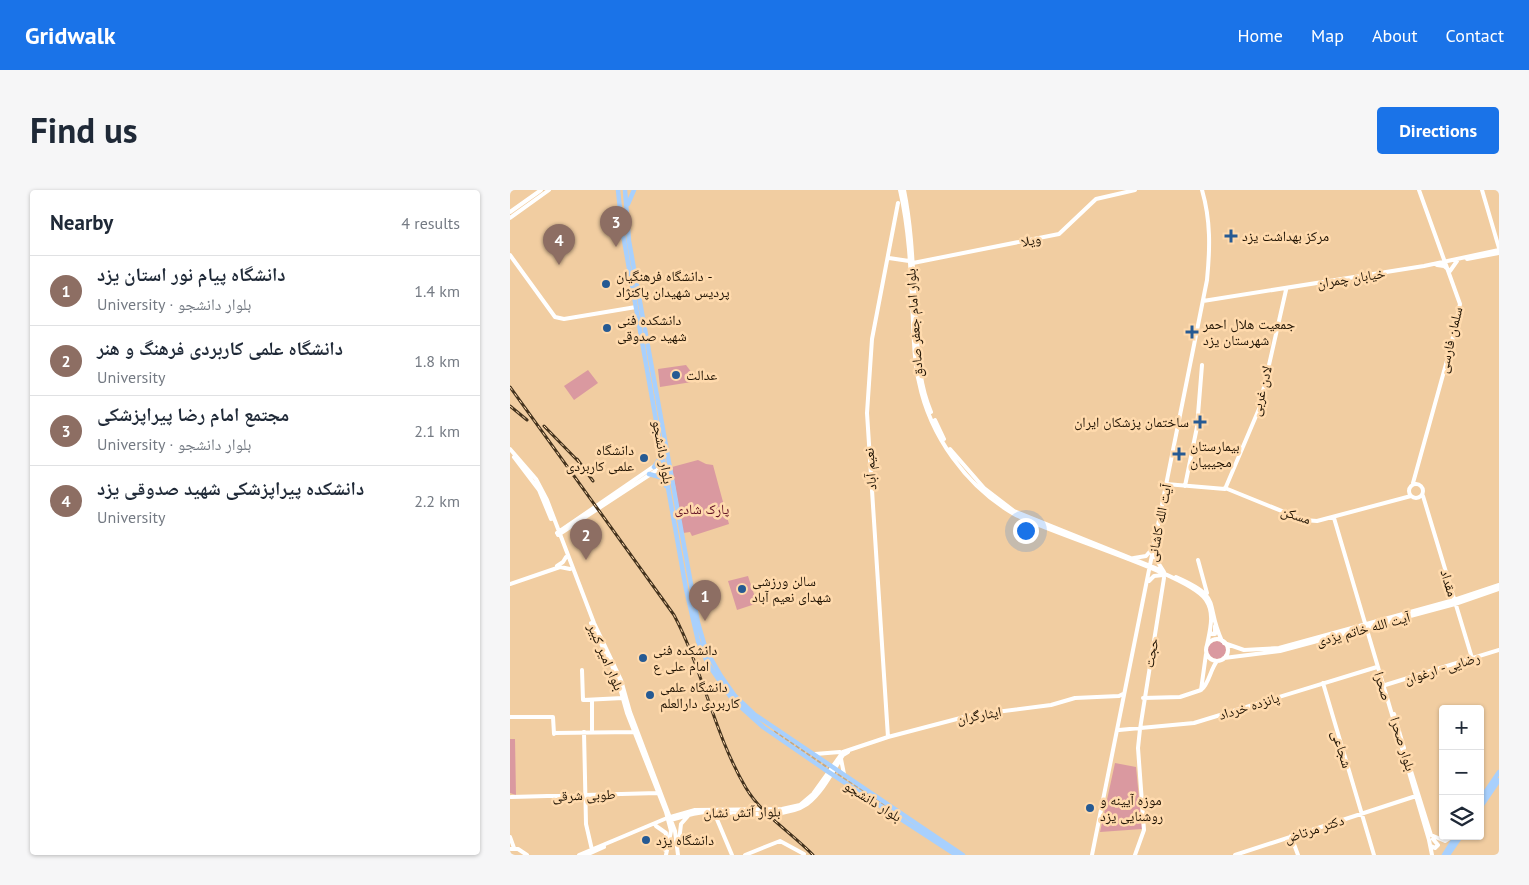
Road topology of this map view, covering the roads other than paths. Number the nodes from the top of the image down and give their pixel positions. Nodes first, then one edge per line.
1 (541, 190) edge
2 (549, 190) edge
3 (623, 190) edge
4 (634, 190) edge
5 (902, 190) edge
6 (1135, 190) edge
7 (1203, 190) edge
8 (1419, 190) edge
9 (1482, 190) edge
10 (898, 203) dead end
11 (628, 204) junction
12 (510, 212) edge
13 (510, 218) edge
14 (1209, 221) junction
15 (627, 241) junction
16 (1499, 250) edge
17 (1442, 252) junction
18 (510, 257) edge
19 (890, 258) junction
20 (1465, 258) junction
21 (1457, 260) junction
22 (911, 262) junction
23 (1446, 262) junction
24 (1436, 264) junction
25 (1450, 271) junction
26 (1286, 290) junction
27 (1206, 302) junction
28 (636, 307) junction
29 (1202, 365) dead end
30 (661, 433) junction
31 (510, 451) edge
32 (1417, 465) junction
33 (654, 467) junction
34 (649, 474) junction
35 (1413, 483) junction
36 (1167, 484) junction
37 (1420, 485) junction
38 (1185, 486) junction
39 (1225, 488) junction
40 (1410, 490) junction
41 (1411, 496) junction
42 (1421, 498) junction
43 (1397, 500) junction
44 (672, 502) junction
45 (1334, 518) junction
46 (553, 522) junction
47 (566, 528) junction
48 (558, 534) junction
49 (1066, 534) junction
50 (562, 542) junction
51 (1155, 546) junction
52 (1154, 556) junction
53 (566, 557) junction
54 (1133, 558) junction
55 (1136, 563) junction
56 (1151, 567) junction
57 (570, 569) junction
58 (1164, 575) junction
59 (1148, 581) junction
60 (687, 582) junction
61 (510, 583) edge
62 (1198, 587) junction
63 (1499, 587) edge
64 (688, 588) junction
65 (1207, 595) junction
66 (583, 598) junction
67 (1455, 602) junction
68 (1427, 610) junction
69 (1215, 623) junction
70 (1210, 628) junction
71 (1364, 628) junction
72 (1329, 635) junction
73 (1223, 642) junction
74 (1207, 645) junction
75 (1239, 650) junction
76 (1499, 650) edge
77 (1206, 652) junction
78 (1240, 656) junction
79 (1224, 658) junction
80 (1472, 658) junction
81 (1217, 661) junction
82 (1204, 666) junction
83 (1377, 667) junction
84 (1212, 668) junction
85 (582, 670) dead end
86 (1323, 683) junction
87 (1383, 685) junction
88 (1201, 690) junction
89 (1125, 691) junction
90 (1110, 697) junction
91 (623, 698) junction
92 (1144, 698) junction
93 (1123, 699) junction
94 (592, 700) junction
95 (510, 717) edge
96 (516, 718) junction
97 (510, 721) edge
98 (1140, 729) junction
99 (1119, 730) junction
100 (584, 732) junction
101 (592, 732) junction
102 (635, 732) junction
103 (888, 737) junction
104 (852, 750) junction
105 (842, 752) junction
106 (812, 753) junction
107 (842, 758) junction
108 (649, 764) junction
109 (832, 766) junction
110 (826, 771) junction
111 (1499, 772) edge
112 (842, 773) junction
113 (838, 779) junction
114 (1499, 780) edge
115 (823, 782) junction
116 (658, 793) junction
117 (586, 794) junction
118 (1483, 795) edge
119 (1416, 796) junction
120 (510, 797) edge
121 (1484, 802) edge
122 (665, 808) junction
123 (1362, 814) junction
124 (679, 815) junction
125 (688, 815) junction
126 (717, 815) junction
127 (669, 819) junction
128 (660, 822) junction
129 (656, 826) junction
130 (673, 832) junction
131 (1431, 835) junction
132 (1291, 836) junction
133 (510, 837) edge
134 (1439, 839) edge
135 (1453, 840) edge
136 (1458, 840) edge
137 (678, 846) junction
138 (1431, 846) junction
139 (512, 849) edge
140 (592, 850) junction
141 (527, 855) edge
142 (579, 855) edge
143 (586, 855) edge
144 (665, 855) edge
145 (678, 855) edge
146 (732, 855) edge
147 (745, 855) edge
148 (801, 855) edge
149 (956, 855) edge
150 (963, 855) edge
151 (1092, 855) edge
152 (1134, 855) edge
153 (1235, 855) edge
154 (1298, 855) edge
155 (1374, 855) edge
156 (1432, 855) edge
157 (1444, 855) edge
158 (1448, 855) edge

1 - 12 main road
2 - 13 main road
3 - 11 main road
3 - 15 main road, بلوار دانشجو
3 - 15 main road
4 - 11 main road
5 - 22 main road, بلوار امام جعفر صادق
6 - 22 main road, ویلا
7 - 14 main road, آیت الله کاشانی
8 - 17 main road, سلمان فارسی
9 - 16 main road
10 - 19 main road, نعیم آباد
11 - 15 main road
14 - 27 main road, آیت الله کاشانی
14 - 27 main road, آیت الله کاشانی
15 - 28 main road, بلوار دانشجو
15 - 30 main road, بلوار دانشجو
16 - 20 main road, خیابان چمران
16 - 20 main road, خیابان چمران
17 - 21 main road
17 - 23 main road, سلمان فارسی
17 - 24 main road
18 - 28 main road
19 - 22 main road
19 - 103 main road, نعیم آباد
20 - 21 main road, خیابان چمران
21 - 23 main road, خیابان چمران
21 - 25 main road
22 - 49 main road, بلوار امام جعفر صادق
23 - 24 main road, خیابان چمران
23 - 25 main road, سلمان فارسی
24 - 25 main road
24 - 26 main road, خیابان چمران
24 - 27 main road, خیابان چمران
25 - 32 main road, سلمان فارسی
26 - 27 main road, خیابان چمران
26 - 39 main road, لادن غربی
27 - 36 main road, آیت الله کاشانی
28 - 30 main road, بلوار دانشجو
29 - 38 main road
30 - 33 main road
30 - 44 main road, بلوار دانشجو
30 - 60 main road, بلوار دانشجو
31 - 46 main road, بلوار امیر کبیر
32 - 35 main road, سلمان فارسی
32 - 37 main road
33 - 34 main road
33 - 47 main road
34 - 44 main road
34 - 47 main road
35 - 37 main road
35 - 40 main road, سلمان فارسی
36 - 38 main road, مسکن
36 - 51 main road, آیت الله کاشانی
36 - 52 main road, آیت الله کاشانی
37 - 42 main road
38 - 39 main road, مسکن
39 - 45 main road, مسکن
40 - 41 main road
40 - 43 main road
41 - 42 main road
41 - 43 main road, مسکن
42 - 67 main road, مقداد
43 - 45 main road, مسکن
44 - 60 main road, بلوار دانشجو
45 - 71 main road, صحرا
46 - 47 main road
46 - 48 main road, بلوار امیر کبیر
47 - 48 main road
47 - 50 main road
48 - 50 main road, بلوار امیر کبیر
48 - 53 main road, بلوار امیر کبیر
49 - 54 main road, بلوار امام جعفر صادق
49 - 55 main road, بلوار امام جعفر صادق
50 - 66 main road, بلوار امیر کبیر
51 - 54 main road
51 - 56 main road, آیت الله کاشانی
52 - 56 main road, آیت الله کاشانی
52 - 58 main road
53 - 57 main road, بلوار امیر کبیر
53 - 61 main road
54 - 56 main road, بلوار امام جعفر صادق
55 - 56 main road, بلوار امام جعفر صادق
55 - 59 main road
56 - 58 main road
56 - 59 main road, آیت الله کاشانی
57 - 61 main road
57 - 66 main road, بلوار امیر کبیر
58 - 59 main road
58 - 62 main road
58 - 70 main road
58 - 92 main road, حجت
59 - 89 main road, آیت الله کاشانی
59 - 99 main road, آیت الله کاشانی
60 - 64 main road, بلوار دانشجو
62 - 65 main road
62 - 65 main road
63 - 67 main road, آیت الله خاتم یزدی
64 - 106 main road, بلوار دانشجو
64 - 110 main road, بلوار دانشجو
65 - 69 main road
66 - 91 main road, بلوار امیر کبیر
66 - 108 main road, بلوار امیر کبیر
67 - 68 main road, آیت الله خاتم یزدی
67 - 80 main road, مقداد
68 - 71 main road, آیت الله خاتم یزدی
68 - 71 main road, آیت الله خاتم یزدی
69 - 70 main road
69 - 73 main road
70 - 74 main road
71 - 72 main road, آیت الله خاتم یزدی
71 - 83 main road, صحرا
71 - 87 main road, بلوار صحرا
72 - 75 main road, آیت الله خاتم یزدی
72 - 78 main road, آیت الله خاتم یزدی
73 - 74 main road
73 - 75 main road
73 - 79 main road
74 - 77 main road
75 - 78 main road
76 - 80 main road, رضایی - ارغوان
77 - 81 main road
77 - 82 main road
78 - 79 main road, آیت الله خاتم یزدی
79 - 81 main road
80 - 87 main road, رضایی - ارغوان
81 - 84 main road
82 - 84 main road
82 - 88 main road
83 - 86 main road, پانزده خرداد
83 - 87 main road, صحرا
84 - 88 main road
85 - 94 main road
86 - 98 main road, پانزده خرداد
86 - 123 main road, شجاعی
87 - 119 main road, صحرا
87 - 131 main road, بلوار صحرا
88 - 92 main road
89 - 90 main road, ایثارگران
89 - 93 main road, آیت الله کاشانی
90 - 93 main road, ایثارگران
90 - 103 main road, ایثارگران
91 - 94 main road
91 - 102 main road, بلوار امیر کبیر
92 - 98 main road, حجت
93 - 151 main road, آیت الله کاشانی
94 - 101 main road
95 - 96 main road
95 - 97 main road
96 - 97 main road
96 - 100 main road
98 - 99 main road, پانزده خرداد
98 - 152 main road, حجت
99 - 151 main road, آیت الله کاشانی
100 - 101 main road
100 - 117 main road
101 - 102 main road
102 - 108 main road, بلوار امیر کبیر
103 - 104 main road, ایثارگران
104 - 105 main road, ایثارگران
104 - 107 main road, ایثارگران
105 - 106 main road, ایثارگران
105 - 109 main road
106 - 109 main road, بلوار دانشجو
107 - 109 main road, ایثارگران
107 - 112 main road
108 - 116 main road, بلوار امیر کبیر
108 - 122 main road, بلوار امیر کبیر
109 - 110 main road
109 - 110 main road
109 - 112 main road, بلوار دانشجو
110 - 113 main road, بلوار دانشجو
110 - 115 main road, بلوار آتش نشان
110 - 115 main road
111 - 118 main road
112 - 113 main road
112 - 150 main road, بلوار دانشجو
113 - 115 main road
113 - 149 main road, بلوار دانشجو
114 - 121 main road
115 - 124 main road, بلوار آتش نشان
115 - 126 main road, بلوار آتش نشان
116 - 117 main road, طوبی شرقی
116 - 122 main road, بلوار امیر کبیر
117 - 120 main road, طوبی شرقی
117 - 140 main road
119 - 123 main road, دکتر مرتاض
119 - 138 main road, صحرا
122 - 124 main road
122 - 127 main road, بلوار امیر کبیر
122 - 128 main road
123 - 132 main road, دکتر مرتاض
123 - 155 main road, شجاعی
124 - 127 main road, بلوار آتش نشان
125 - 126 main road, بلوار آتش نشان
125 - 127 main road, بلوار آتش نشان
125 - 137 main road
126 - 146 main road
127 - 128 main road
127 - 129 main road
127 - 130 main road, بلوار امیر کبیر
128 - 140 main road
129 - 143 main road
129 - 144 main road
130 - 137 main road, بلوار امیر کبیر
130 - 144 main road
131 - 134 main road
131 - 138 main road, بلوار صحرا
132 - 153 main road, دکتر مرتاض
132 - 154 main road
133 - 139 main road
135 - 157 main road
136 - 158 main road
137 - 145 main road
138 - 156 main road, صحرا
139 - 141 main road
140 - 142 main road
147 - 148 main road

